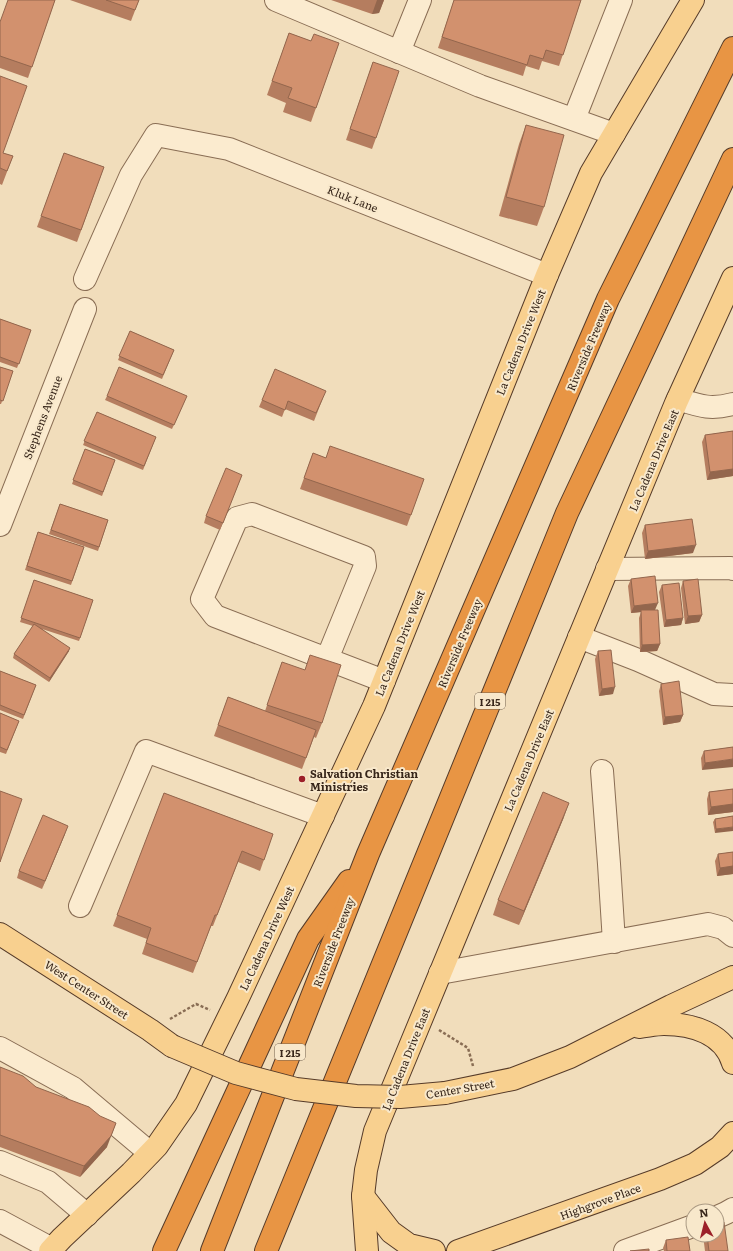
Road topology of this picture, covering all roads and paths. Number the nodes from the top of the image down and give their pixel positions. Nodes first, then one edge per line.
1 (276, 0) edge
2 (420, 0) edge
3 (621, 0) edge
4 (693, 0) edge
5 (733, 48) edge
6 (399, 52) junction
7 (574, 119) junction
8 (614, 134) junction
9 (733, 159) edge
10 (547, 275) junction
11 (733, 278) edge
12 (85, 280) dead end
13 (84, 309) dead end
14 (678, 399) junction
15 (733, 404) edge
16 (0, 525) edge
17 (607, 569) junction
18 (733, 569) edge
19 (579, 637) junction
20 (327, 659) junction
21 (384, 681) junction
22 (733, 695) edge
23 (602, 772) dead end
24 (323, 816) junction
25 (368, 854) junction
26 (80, 906) dead end
27 (0, 934) edge
28 (732, 934) edge
29 (614, 942) junction
30 (440, 973) junction
31 (733, 977) edge
32 (196, 1004) dead end
33 (626, 1028) junction
34 (150, 1030) junction
35 (451, 1038) dead end
36 (172, 1046) joint
37 (0, 1048) edge
38 (733, 1063) edge
39 (478, 1086) junction
40 (733, 1133) edge
41 (150, 1153) junction
42 (0, 1162) edge
43 (363, 1196) junction
44 (87, 1215) junction
45 (0, 1221) edge
46 (685, 1229) edge
47 (51, 1250) edge
48 (164, 1251) edge
49 (212, 1251) edge
50 (266, 1251) edge
51 (367, 1251) edge
52 (434, 1251) edge
53 (458, 1251) edge
54 (625, 1251) edge

1 - 6 street
2 - 6 street
3 - 7 street
4 - 8 main road, La Cadena Drive West
5 - 25 highway, Riverside Freeway / I 215
6 - 7 street
7 - 8 street
8 - 10 main road, La Cadena Drive West
9 - 50 highway, I 215
10 - 12 street, Kluk Lane
10 - 21 main road, La Cadena Drive West
11 - 14 main road, La Cadena Drive East
13 - 16 street, Stephens Avenue
14 - 15 street
14 - 17 main road, La Cadena Drive East
17 - 18 street
17 - 19 main road, La Cadena Drive East
19 - 22 street
19 - 30 main road, La Cadena Drive East
20 - 20 street
20 - 21 street
21 - 24 main road, La Cadena Drive West
23 - 29 street
24 - 26 street
24 - 41 main road, La Cadena Drive West
25 - 48 highway
25 - 49 highway, Riverside Freeway / I 215
27 - 34 main road, West Center Street
28 - 29 street
29 - 30 street
30 - 43 main road, La Cadena Drive East
31 - 33 main road, Center Street
32 - 34 path
33 - 38 main road
33 - 39 main road, Center Street
34 - 36 main road, West Center Street
35 - 39 path
36 - 39 main road, Center Street, bridge
37 - 41 street
40 - 53 main road, Highgrove Place
41 - 44 main road, La Cadena Drive West
42 - 44 street
43 - 51 main road, La Cadena Drive East
43 - 52 main road
44 - 47 main road, La Cadena Drive West
45 - 47 street
46 - 54 street

